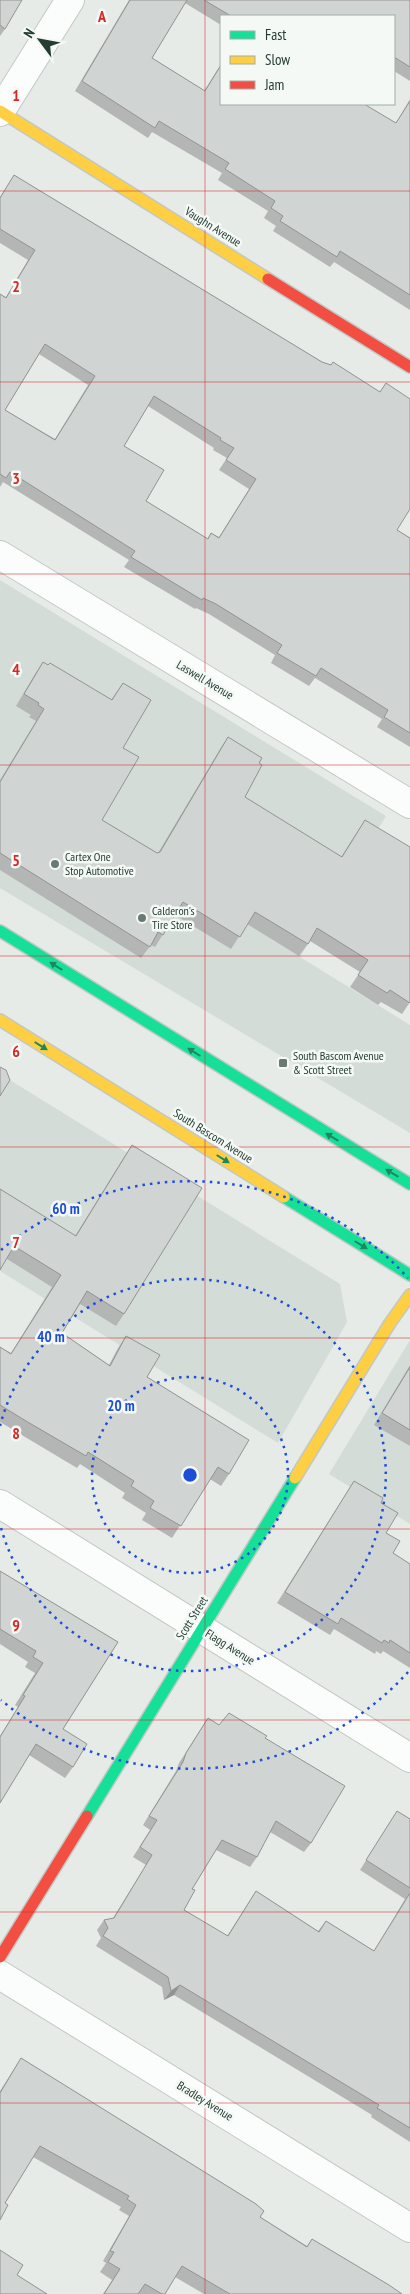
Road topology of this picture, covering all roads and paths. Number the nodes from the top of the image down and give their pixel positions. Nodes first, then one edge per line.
1 (70, 0) edge
2 (0, 111) edge
3 (410, 367) edge
4 (0, 555) edge
5 (410, 804) edge
6 (0, 931) edge
7 (0, 1020) edge
8 (410, 1184) edge
9 (410, 1275) edge
10 (410, 1296) edge
11 (0, 1504) edge
12 (202, 1629) junction
13 (410, 1758) edge
14 (0, 1957) edge
15 (0, 1975) edge
16 (410, 2228) edge

1 - 2 street
2 - 3 street, Vaughn Avenue
4 - 5 street, Laswell Avenue
8 -> 6 street
7 -> 9 street, South Bascom Avenue
10 - 12 street, Scott Street
11 - 12 street, Flagg Avenue
12 - 13 street, Flagg Avenue
12 - 14 street, Scott Street
15 - 16 street, Bradley Avenue

